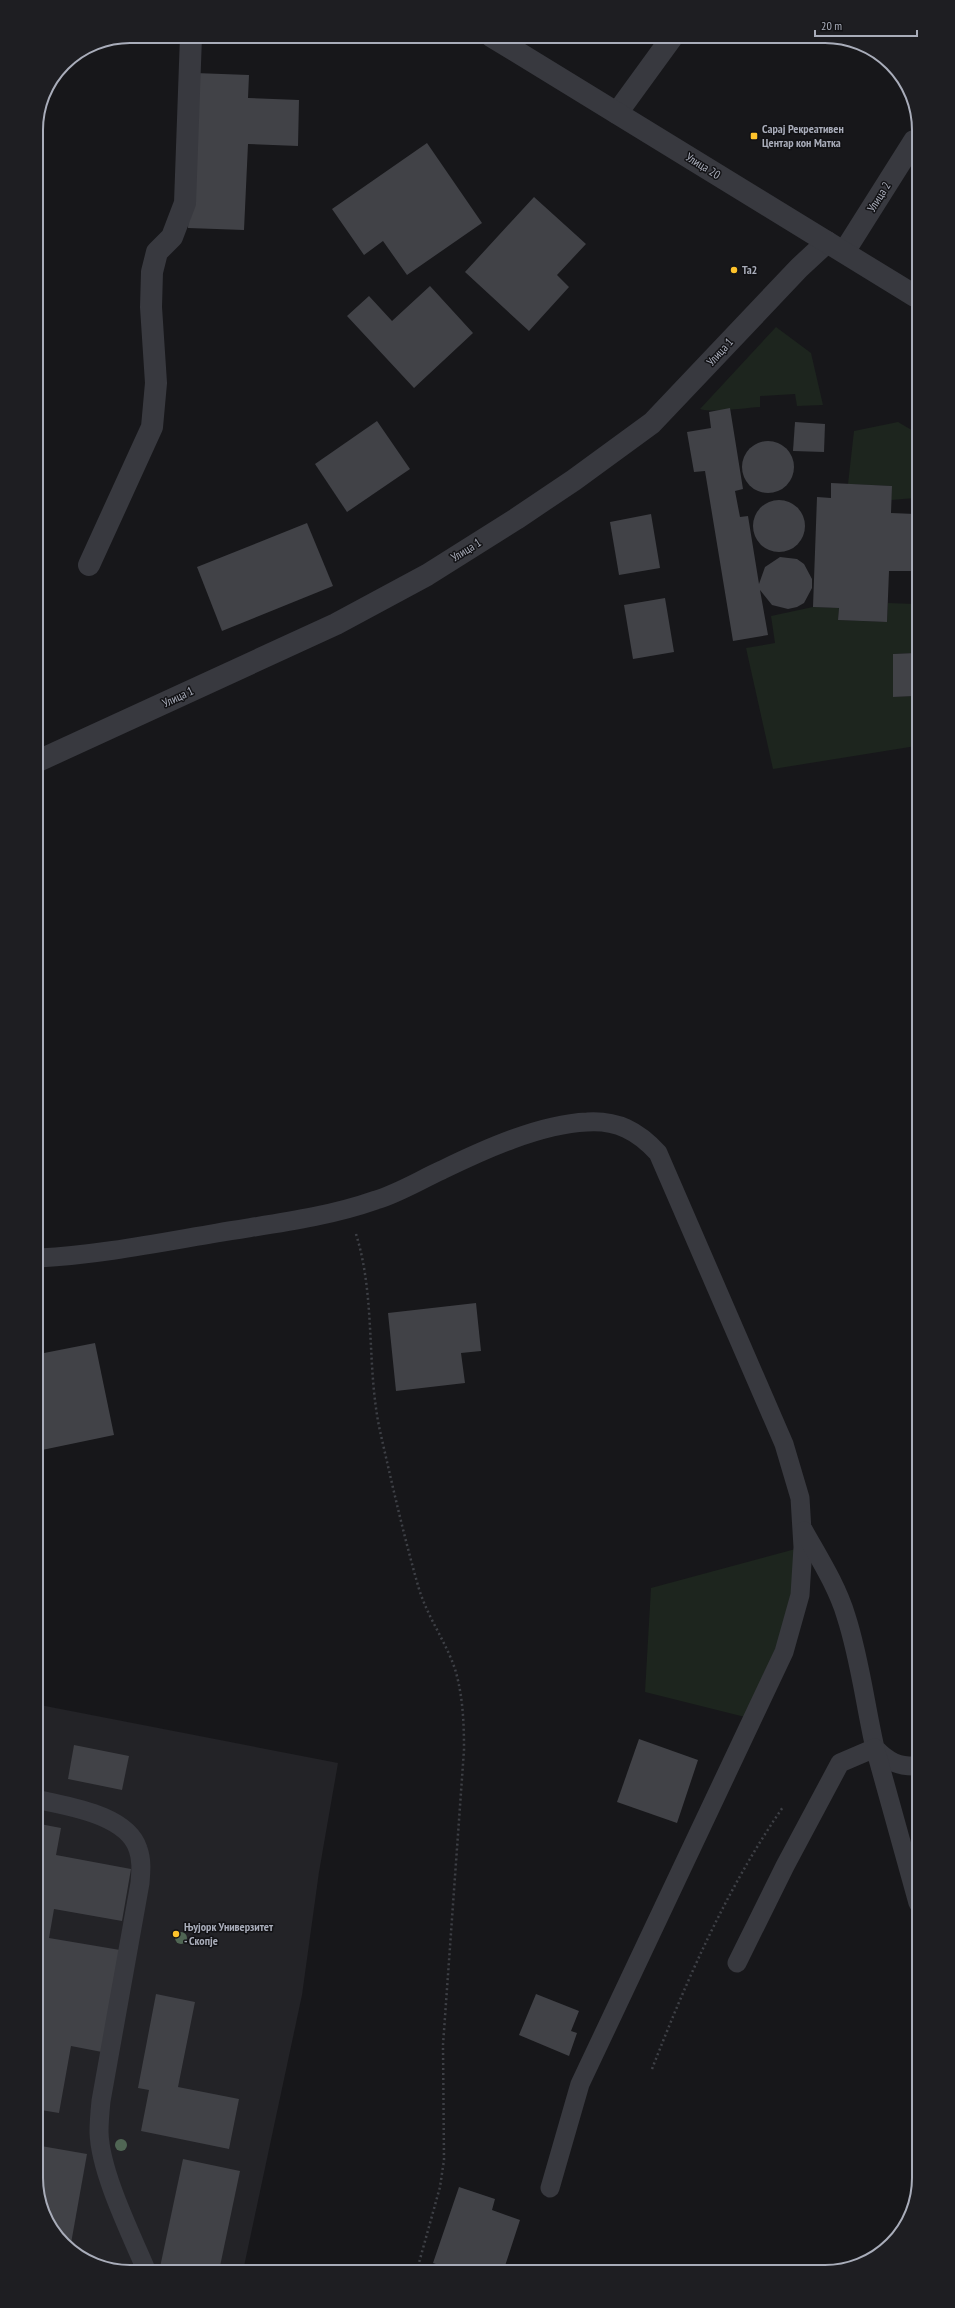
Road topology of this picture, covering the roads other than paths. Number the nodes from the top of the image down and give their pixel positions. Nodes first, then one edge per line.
1 (191, 43) edge
2 (502, 43) edge
3 (668, 43) edge
4 (617, 113) junction
5 (912, 144) edge
6 (835, 247) junction
7 (912, 294) edge
8 (89, 565) dead end
9 (43, 758) edge
10 (43, 1258) edge
11 (802, 1528) junction
12 (875, 1748) junction
13 (912, 1766) edge
14 (43, 1801) edge
15 (912, 1881) edge
16 (737, 1963) dead end
17 (550, 2188) dead end
18 (144, 2265) edge

1 - 8 street
2 - 4 street, Улица 20
3 - 4 street
4 - 6 street, Улица 20
5 - 6 street, Улица 2
6 - 7 street, Улица 20
6 - 9 street, Улица 1
10 - 11 lane
11 - 12 lane
11 - 17 lane
12 - 13 lane
12 - 15 lane
12 - 16 lane
14 - 18 lane

